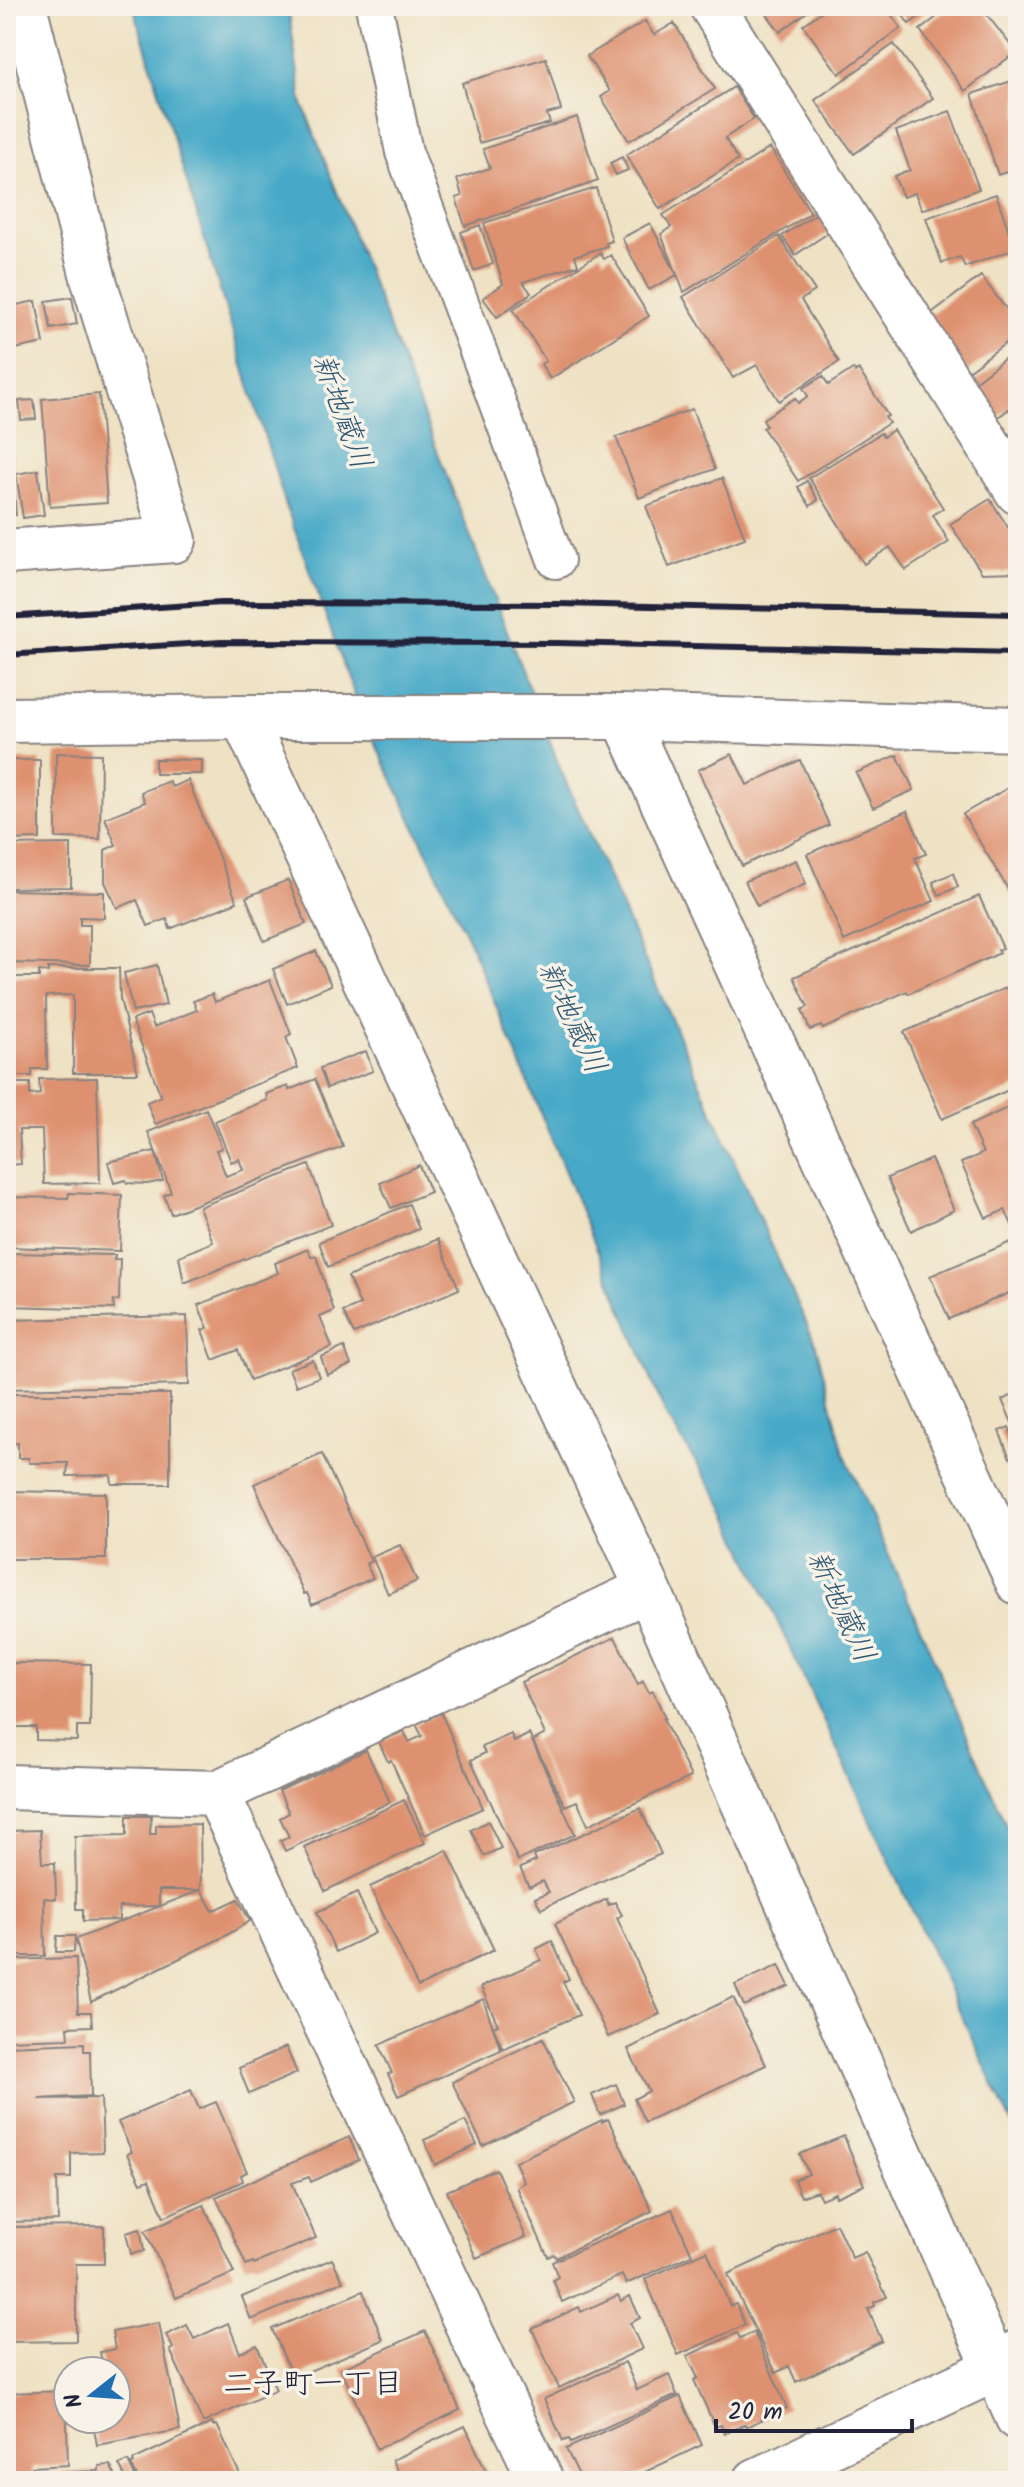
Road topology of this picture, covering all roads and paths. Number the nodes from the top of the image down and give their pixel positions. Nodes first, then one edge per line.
1 (24, 6) edge
2 (374, 6) edge
3 (712, 6) edge
4 (1013, 473) edge
5 (6, 552) edge
6 (556, 560) dead end
7 (243, 717) junction
8 (624, 717) junction
9 (6, 720) edge
10 (1018, 729) edge
11 (1018, 1582) edge
12 (648, 1589) junction
13 (6, 1787) edge
14 (217, 1793) junction
15 (1007, 2360) edge
16 (1018, 2418) edge
17 (541, 2481) edge
18 (756, 2481) edge

1 - 5 street
2 - 6 lane
3 - 4 street
7 - 8 street
7 - 9 street
7 - 12 street
8 - 10 street
8 - 11 street
12 - 14 street
12 - 15 street
13 - 14 street
14 - 17 street
15 - 16 street
15 - 18 street

